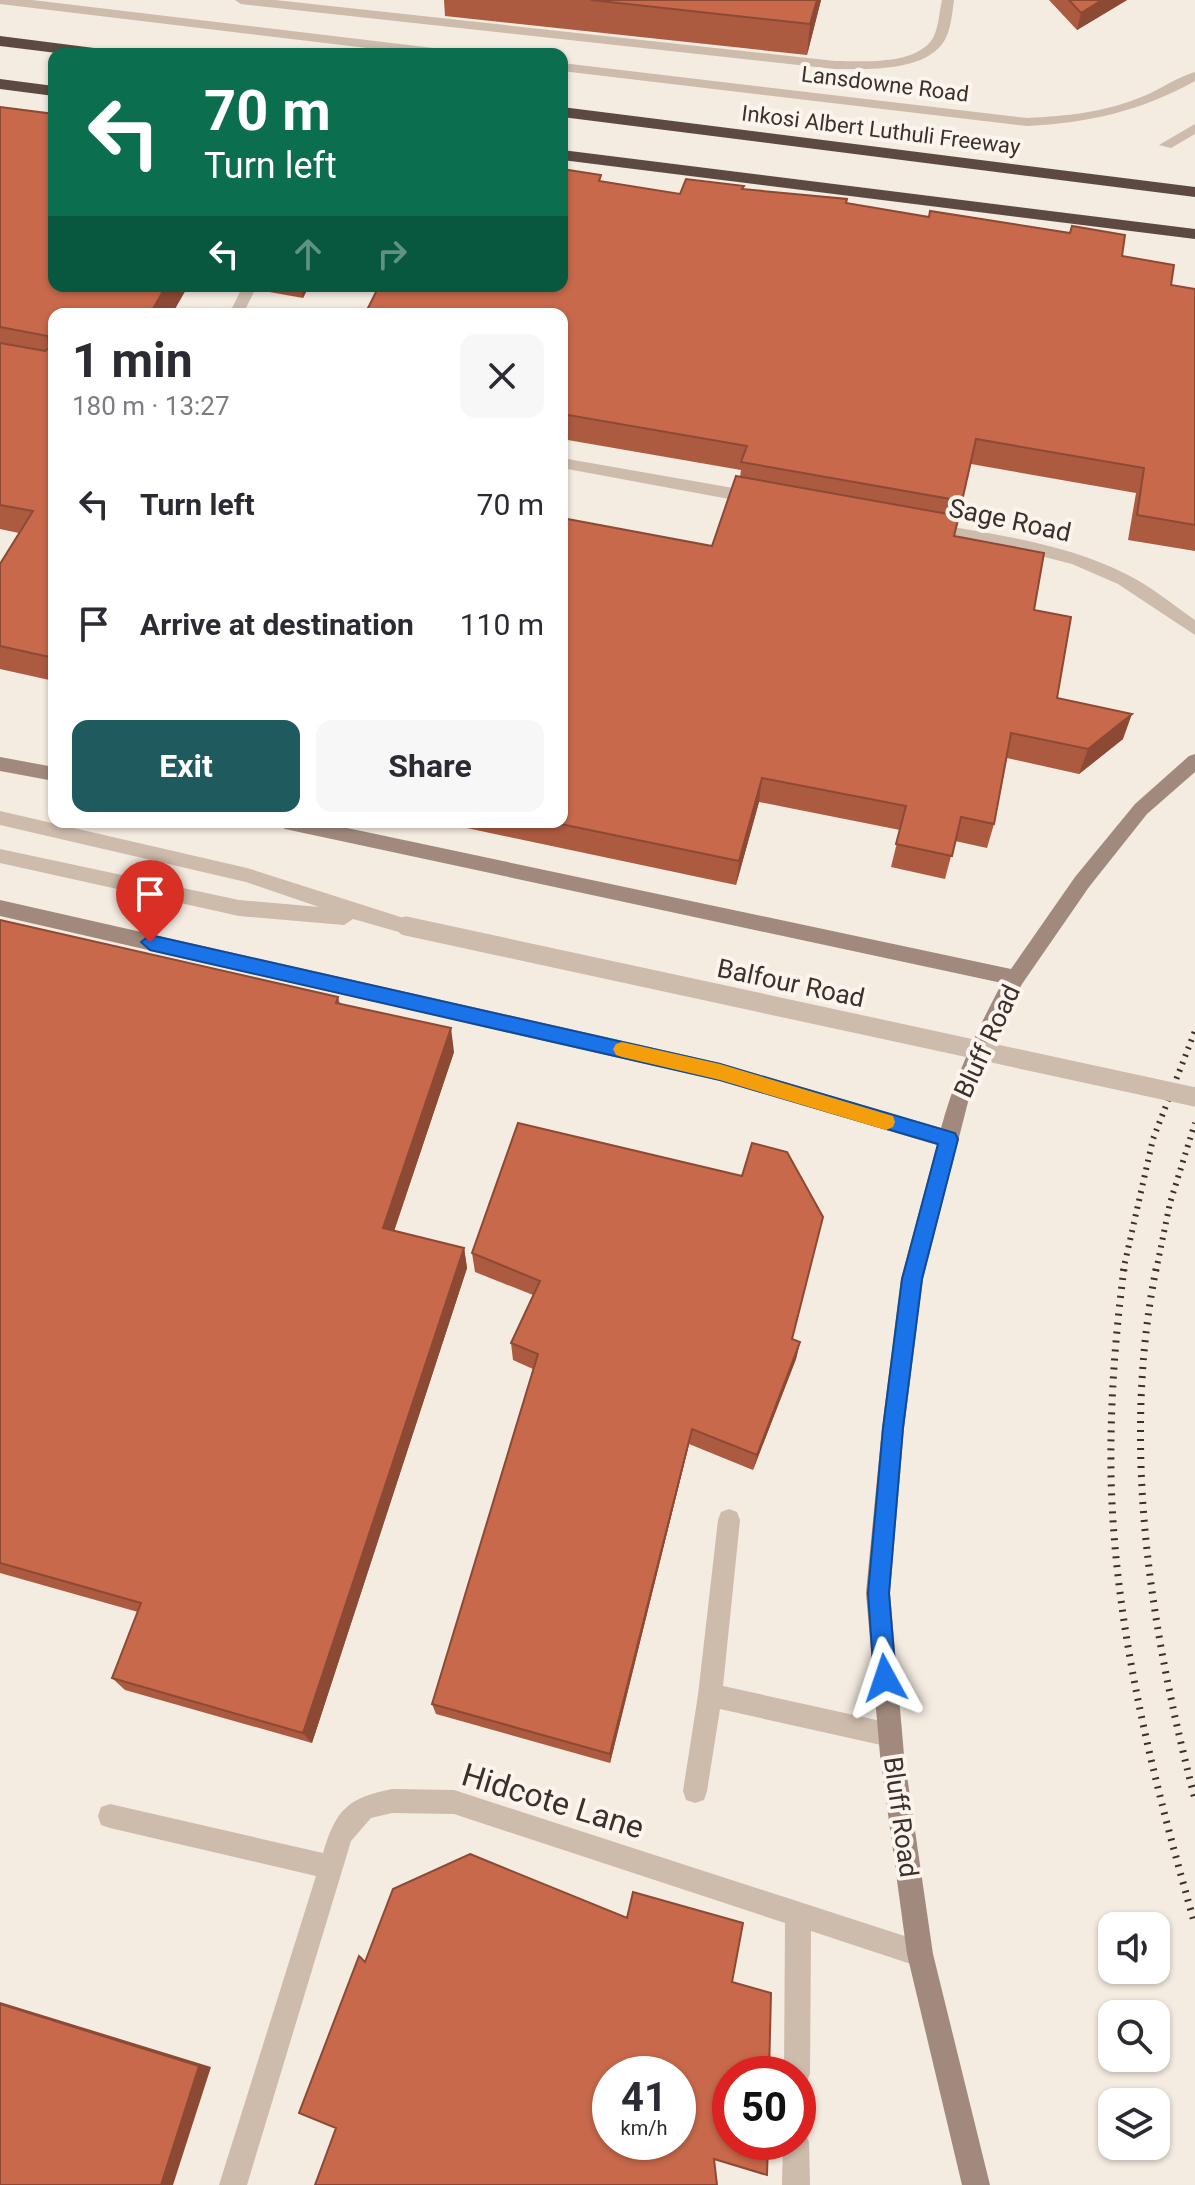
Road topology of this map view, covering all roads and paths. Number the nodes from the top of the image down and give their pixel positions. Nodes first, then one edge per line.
1 (0, 0) edge
2 (241, 0) edge
3 (948, 0) edge
4 (0, 41) edge
5 (55, 48) edge
6 (400, 48) edge
7 (568, 68) edge
8 (1195, 76) edge
9 (0, 84) edge
10 (48, 90) edge
11 (568, 113) edge
12 (1195, 128) edge
13 (1166, 145) dead end
14 (568, 156) edge
15 (1195, 192) edge
16 (1195, 234) edge
17 (568, 464) edge
18 (765, 499) edge
19 (906, 525) edge
20 (1195, 629) edge
21 (1195, 761) edge
22 (0, 764) edge
23 (48, 773) edge
24 (0, 818) edge
25 (313, 828) edge
26 (0, 856) edge
27 (0, 908) edge
28 (376, 919) junction
29 (1015, 978) junction
30 (1195, 1097) edge
31 (948, 1139) junction
32 (729, 1520) dead end
33 (710, 1695) junction
34 (890, 1735) junction
35 (695, 1791) dead end
36 (110, 1816) dead end
37 (331, 1867) junction
38 (798, 1914) junction
39 (920, 1954) junction
40 (797, 2056) edge
41 (796, 2160) edge
42 (233, 2185) edge
43 (796, 2185) edge
44 (976, 2185) edge

1 - 6 street
2 - 3 street
4 - 5 highway
7 - 8 street, Lansdowne Road
9 - 10 highway
11 - 15 highway, Inkosi Albert Luthuli Freeway
12 - 13 street
14 - 16 highway
17 - 18 street
19 - 20 street, Sage Road
21 - 29 main road, Bluff Road
22 - 23 main road
24 - 28 street, Balfour Road
25 - 29 main road
26 - 28 street, Balfour Road
27 - 31 main road
28 - 30 street, Balfour Road, bridge
29 - 31 main road, Bluff Road
31 - 34 main road, Bluff Road
32 - 33 street
33 - 34 street
33 - 35 street
34 - 39 main road, Bluff Road
36 - 37 street
37 - 38 street, Hidcote Lane
37 - 42 street, Hidcote Lane
38 - 39 street, Hidcote Lane
38 - 40 street
39 - 44 main road, Bluff Road
41 - 43 street

